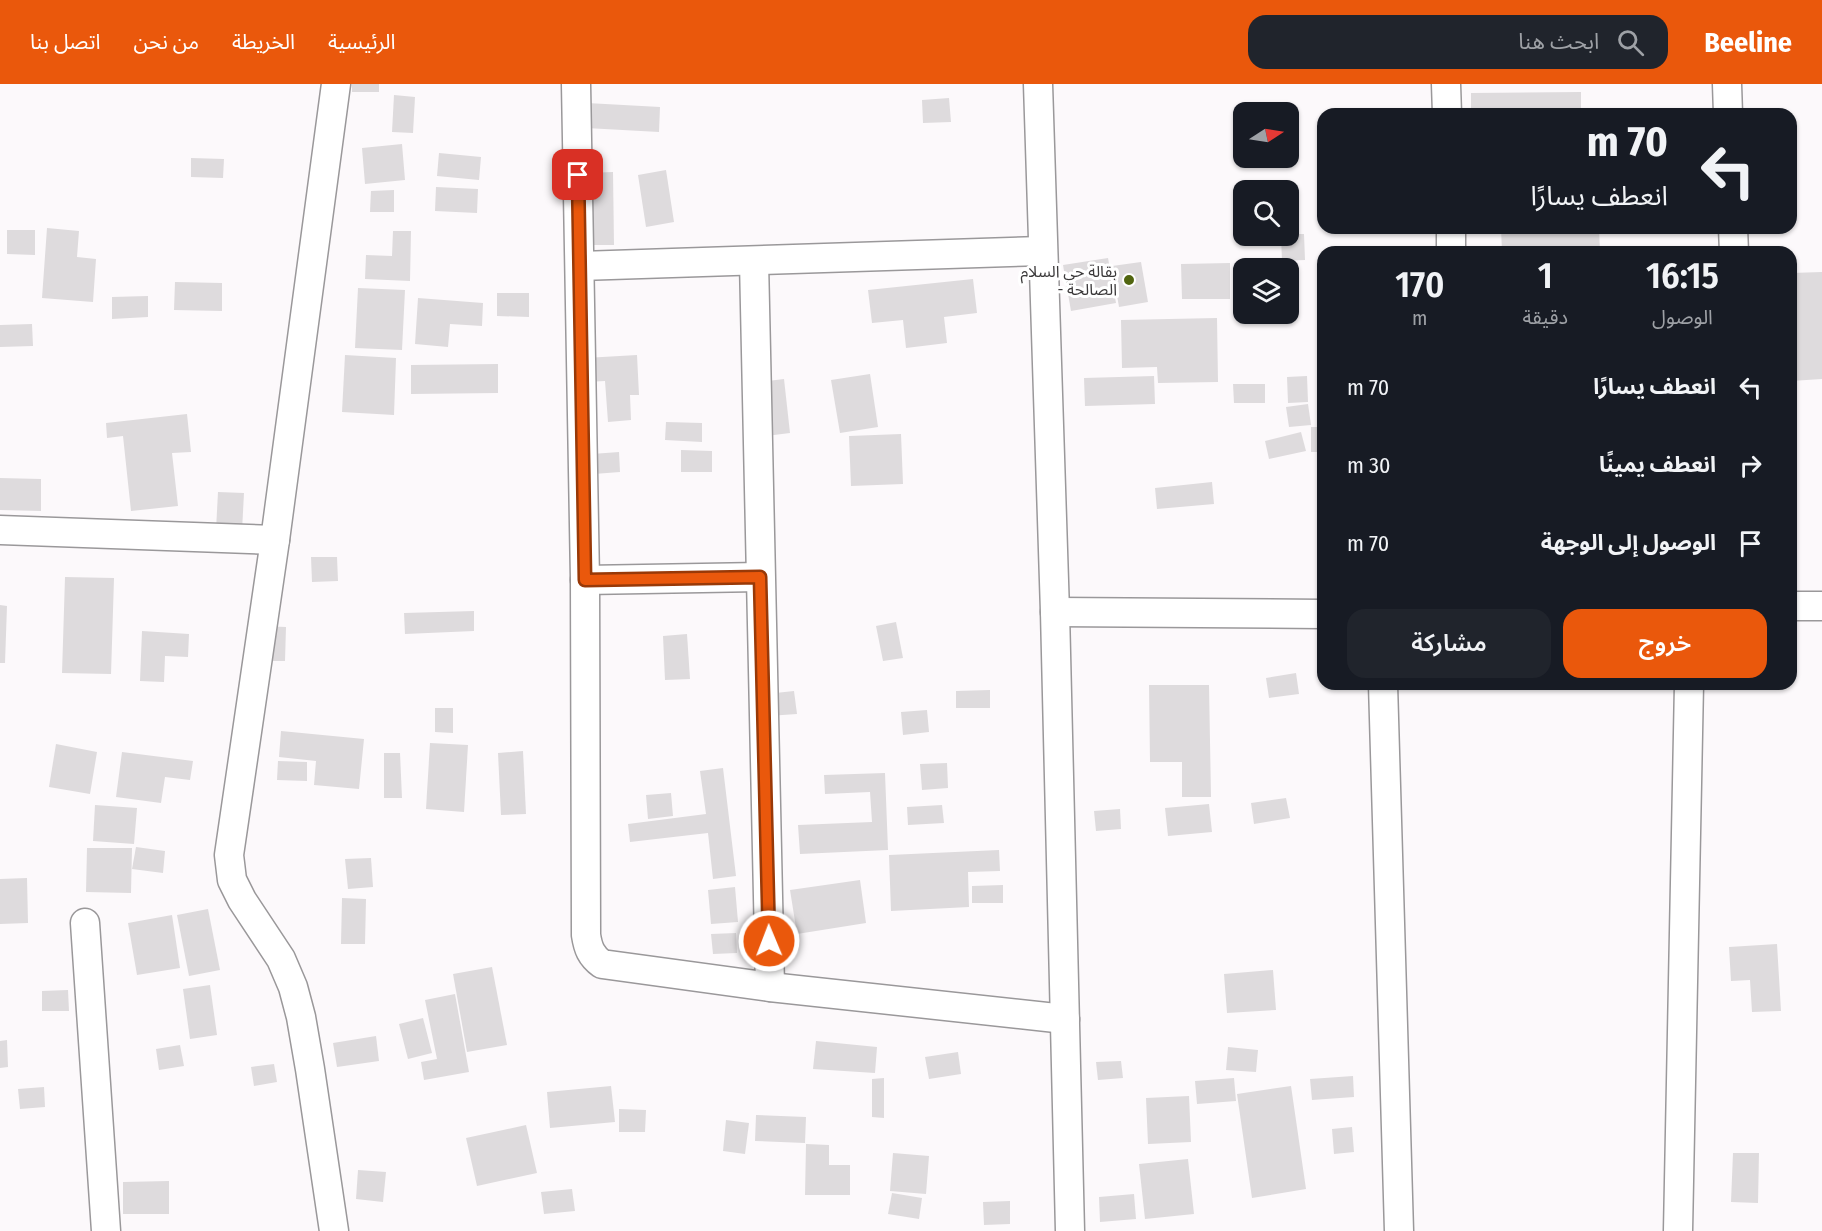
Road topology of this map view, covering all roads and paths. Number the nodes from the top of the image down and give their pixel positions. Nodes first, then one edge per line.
1 (336, 84) edge
2 (576, 84) edge
3 (1038, 84) edge
4 (1446, 84) edge
5 (1727, 84) edge
6 (1447, 108) edge
7 (1728, 108) edge
8 (1042, 251) junction
9 (754, 261) junction
10 (580, 266) junction
11 (0, 530) edge
12 (275, 540) junction
13 (760, 577) junction
14 (585, 580) junction
15 (1797, 606) edge
16 (1822, 606) edge
17 (1055, 612) junction
18 (1317, 614) edge
19 (1383, 690) edge
20 (1689, 690) edge
21 (85, 923) dead end
22 (770, 987) junction
23 (1065, 1019) junction
24 (106, 1231) edge
25 (334, 1231) edge
26 (1070, 1231) edge
27 (1399, 1231) edge
28 (1678, 1231) edge

1 - 12 street
2 - 10 street
3 - 8 street
4 - 6 street
5 - 7 street
8 - 9 street
8 - 17 street
9 - 10 street
9 - 13 street
10 - 14 street
11 - 12 street
12 - 25 street
13 - 14 street
13 - 22 street
14 - 22 street
15 - 16 street
17 - 18 street
17 - 23 street
19 - 27 street
20 - 28 street
21 - 24 street
22 - 23 street
23 - 26 street

